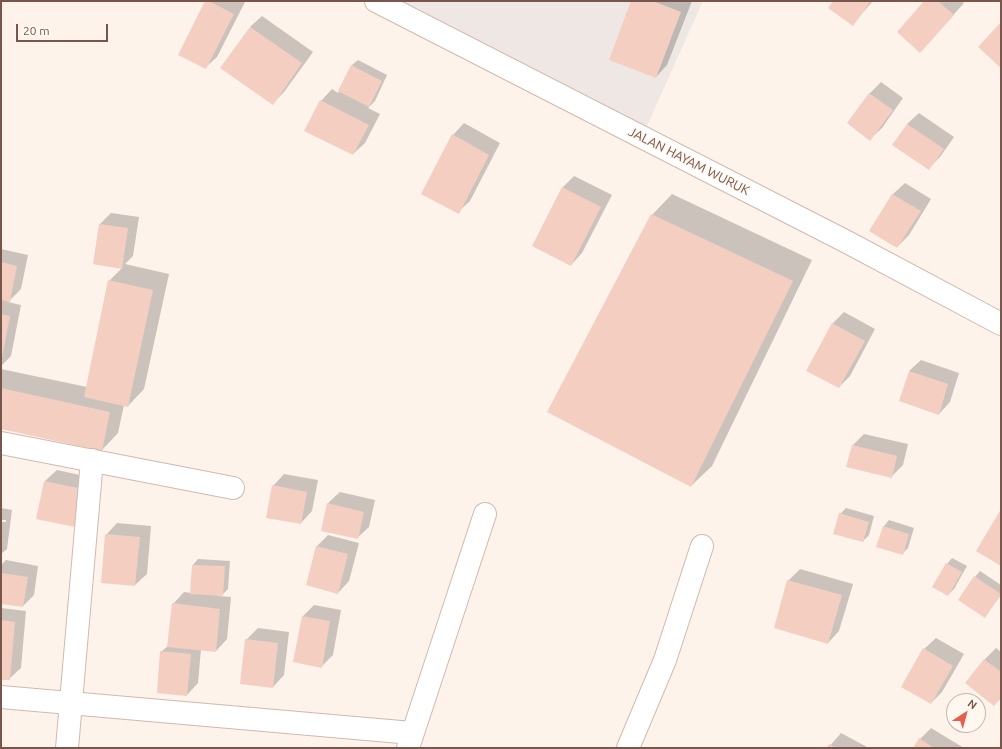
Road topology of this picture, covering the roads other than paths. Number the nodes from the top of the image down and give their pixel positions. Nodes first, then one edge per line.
1 (376, 1) edge
2 (1001, 324) edge
3 (1, 443) edge
4 (92, 460) junction
5 (233, 488) dead end
6 (485, 514) dead end
7 (702, 546) dead end
8 (1, 697) edge
9 (71, 703) junction
10 (410, 740) edge
11 (67, 748) edge
12 (628, 748) edge

1 - 2 street, JALAN HAYAM WURUK
3 - 4 street
4 - 5 street
4 - 9 street
6 - 10 street
7 - 12 street
8 - 9 street
9 - 10 street
9 - 11 street

